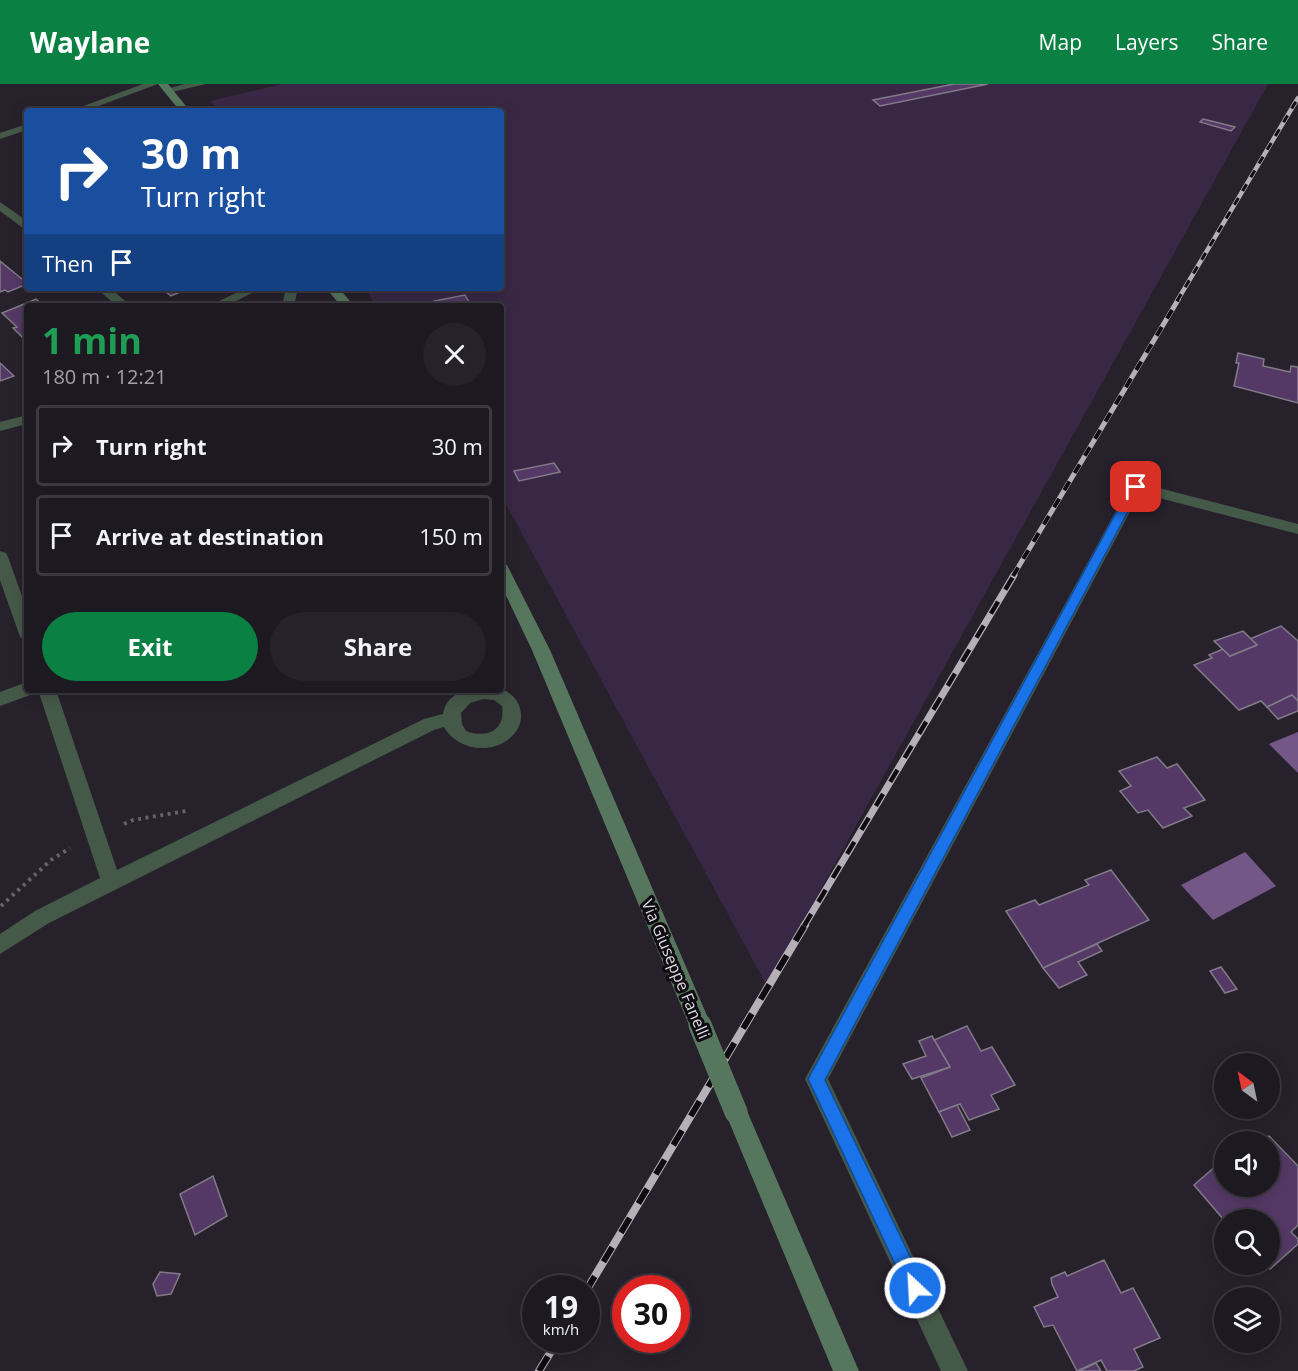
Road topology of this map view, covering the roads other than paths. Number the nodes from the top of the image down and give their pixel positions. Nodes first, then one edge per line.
1 (153, 84) edge
2 (201, 84) edge
3 (165, 87) edge
4 (84, 108) edge
5 (182, 108) edge
6 (24, 128) edge
7 (0, 136) edge
8 (0, 205) edge
9 (24, 225) edge
10 (106, 291) edge
11 (249, 291) edge
12 (335, 291) edge
13 (121, 303) edge
14 (222, 303) edge
15 (345, 303) edge
16 (24, 420) edge
17 (0, 427) edge
18 (1298, 529) edge
19 (0, 557) edge
20 (504, 575) edge
21 (24, 625) edge
22 (24, 690) edge
23 (48, 693) edge
24 (0, 699) edge
25 (450, 719) dead end
26 (111, 882) junction
27 (0, 945) edge
28 (846, 1371) edge
29 (955, 1371) edge

1 - 4 street
2 - 3 street
3 - 5 main road
6 - 7 street
8 - 9 street
10 - 13 street
11 - 14 street
12 - 15 main road
16 - 17 street
18 - 29 street
19 - 21 street
20 - 28 main road, Via Giuseppe Fanelli, bridge
22 - 24 street
23 - 26 street
25 - 26 street
26 - 27 street

